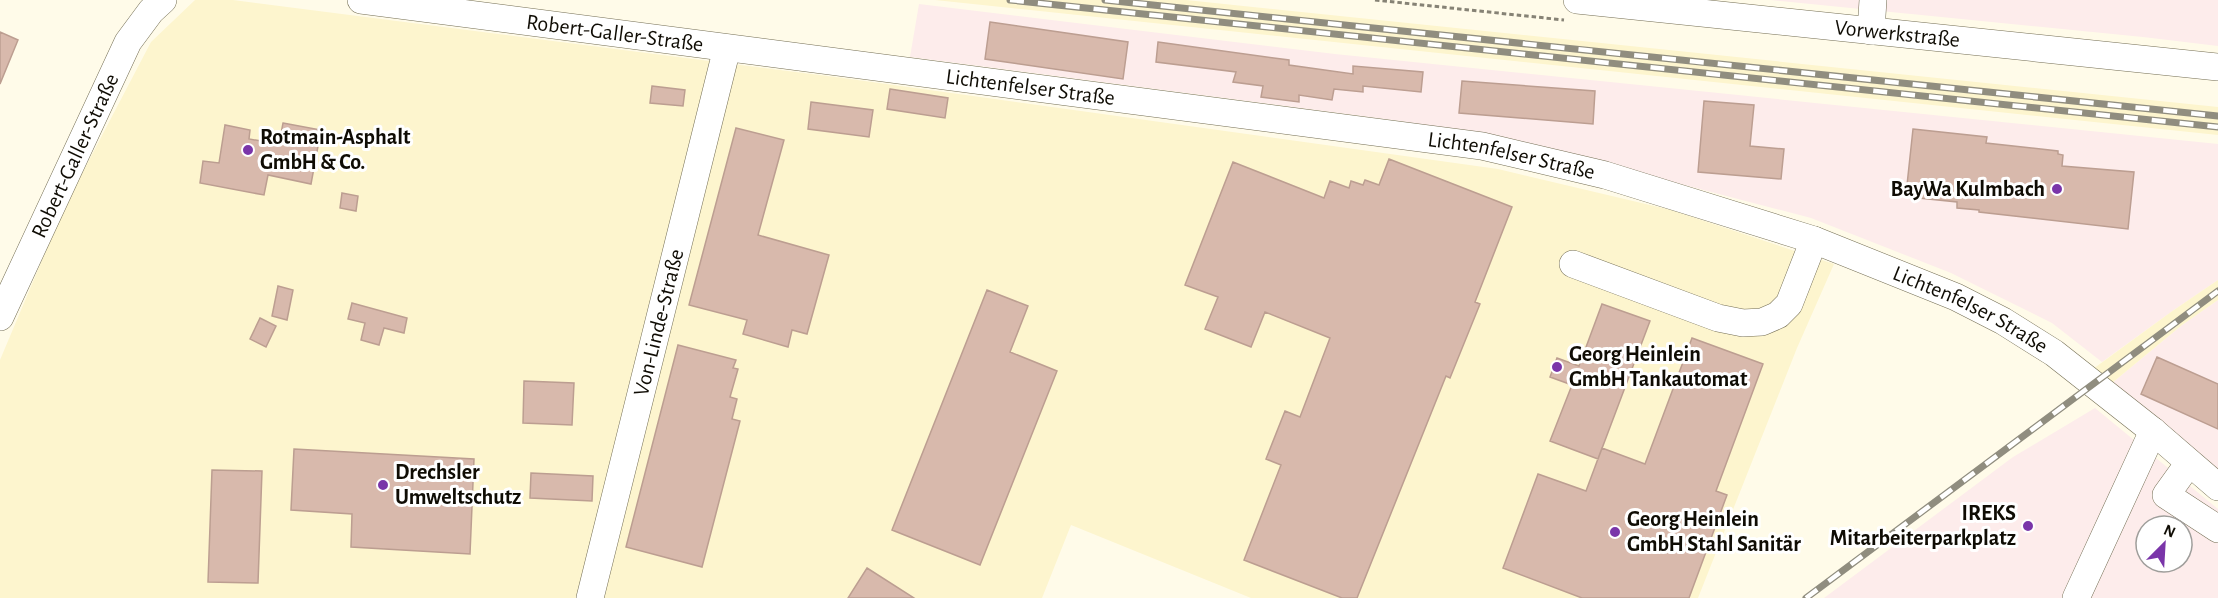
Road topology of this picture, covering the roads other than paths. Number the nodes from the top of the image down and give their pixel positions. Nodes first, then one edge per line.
1 (163, 0) edge
2 (361, 0) edge
3 (1577, 0) edge
4 (1873, 0) edge
5 (1725, 8) edge
6 (1870, 31) junction
7 (727, 48) junction
8 (2218, 67) edge
9 (1814, 240) junction
10 (1573, 264) dead end
11 (0, 317) edge
12 (2153, 431) junction
13 (2206, 471) edge
14 (2218, 529) edge
15 (590, 598) edge
16 (2076, 598) edge

1 - 11 street, Robert-Galler-Straße
2 - 7 street, Robert-Galler-Straße
3 - 5 street, Vorwerkstraße
4 - 6 street
5 - 6 street, Vorwerkstraße
6 - 8 street, Vorwerkstraße
7 - 9 street, Lichtenfelser Straße
7 - 15 street, Von-Linde-Straße
9 - 10 street
9 - 12 street, Lichtenfelser Straße
12 - 13 street, Lichtenfelser Straße
12 - 16 street
13 - 14 street

